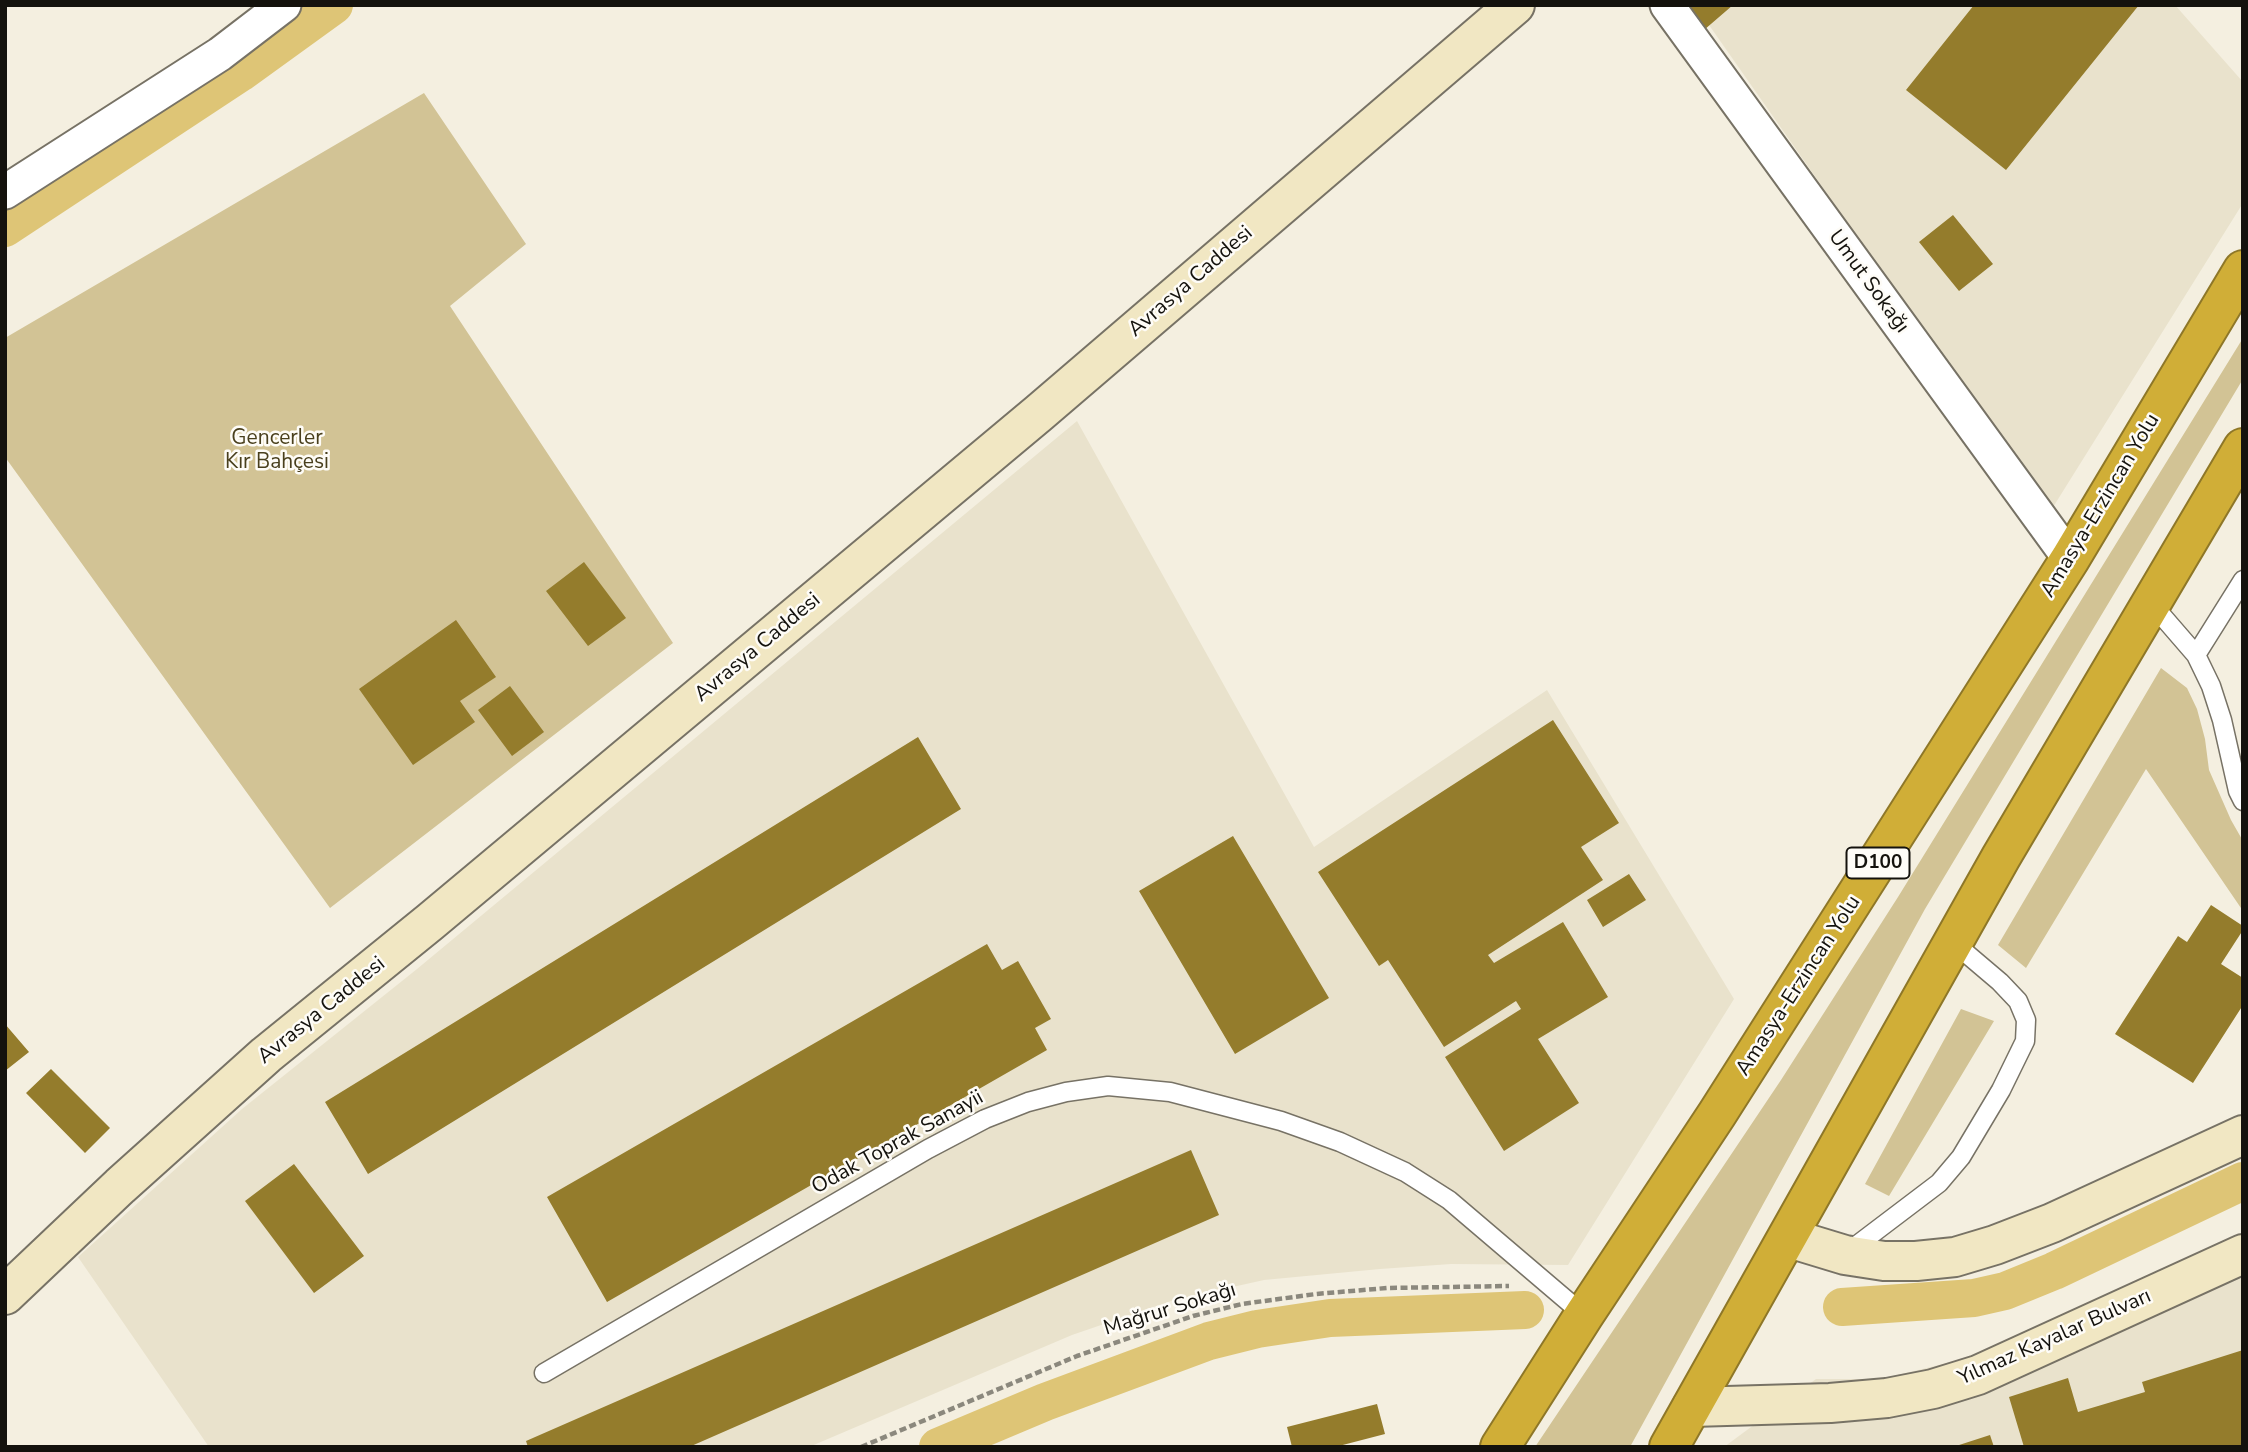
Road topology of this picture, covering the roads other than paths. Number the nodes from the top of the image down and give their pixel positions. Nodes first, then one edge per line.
1 (284, 5) edge
2 (1515, 5) edge
3 (1667, 5) edge
4 (5, 192) edge
5 (2243, 270) edge
6 (2243, 448) edge
7 (2070, 559) junction
8 (2243, 580) edge
9 (2151, 603) junction
10 (2196, 655) junction
11 (2243, 801) edge
12 (1954, 943) junction
13 (2243, 1135) edge
14 (1789, 1238) junction
15 (2243, 1254) edge
16 (1845, 1255) junction
17 (5, 1296) edge
18 (1584, 1315) junction
19 (544, 1373) dead end
20 (1692, 1406) junction
21 (1500, 1447) edge
22 (1669, 1447) edge

1 - 4 street
2 - 17 street, Avrasya Caddesi
3 - 7 street, Umut Sokağı
5 - 7 highway, Amasya-Erzincan Yolu / D100
6 - 9 highway
7 - 18 highway, Amasya-Erzincan Yolu / D100
8 - 10 lane
9 - 10 lane
9 - 12 highway
10 - 11 lane
12 - 14 highway
12 - 16 lane
13 - 16 street
14 - 16 street
14 - 20 highway
15 - 20 street, Yılmaz Kayalar Bulvarı
18 - 19 lane, Odak Toprak Sanayii
18 - 21 highway, Amasya-Erzincan Yolu / D100
20 - 22 highway

